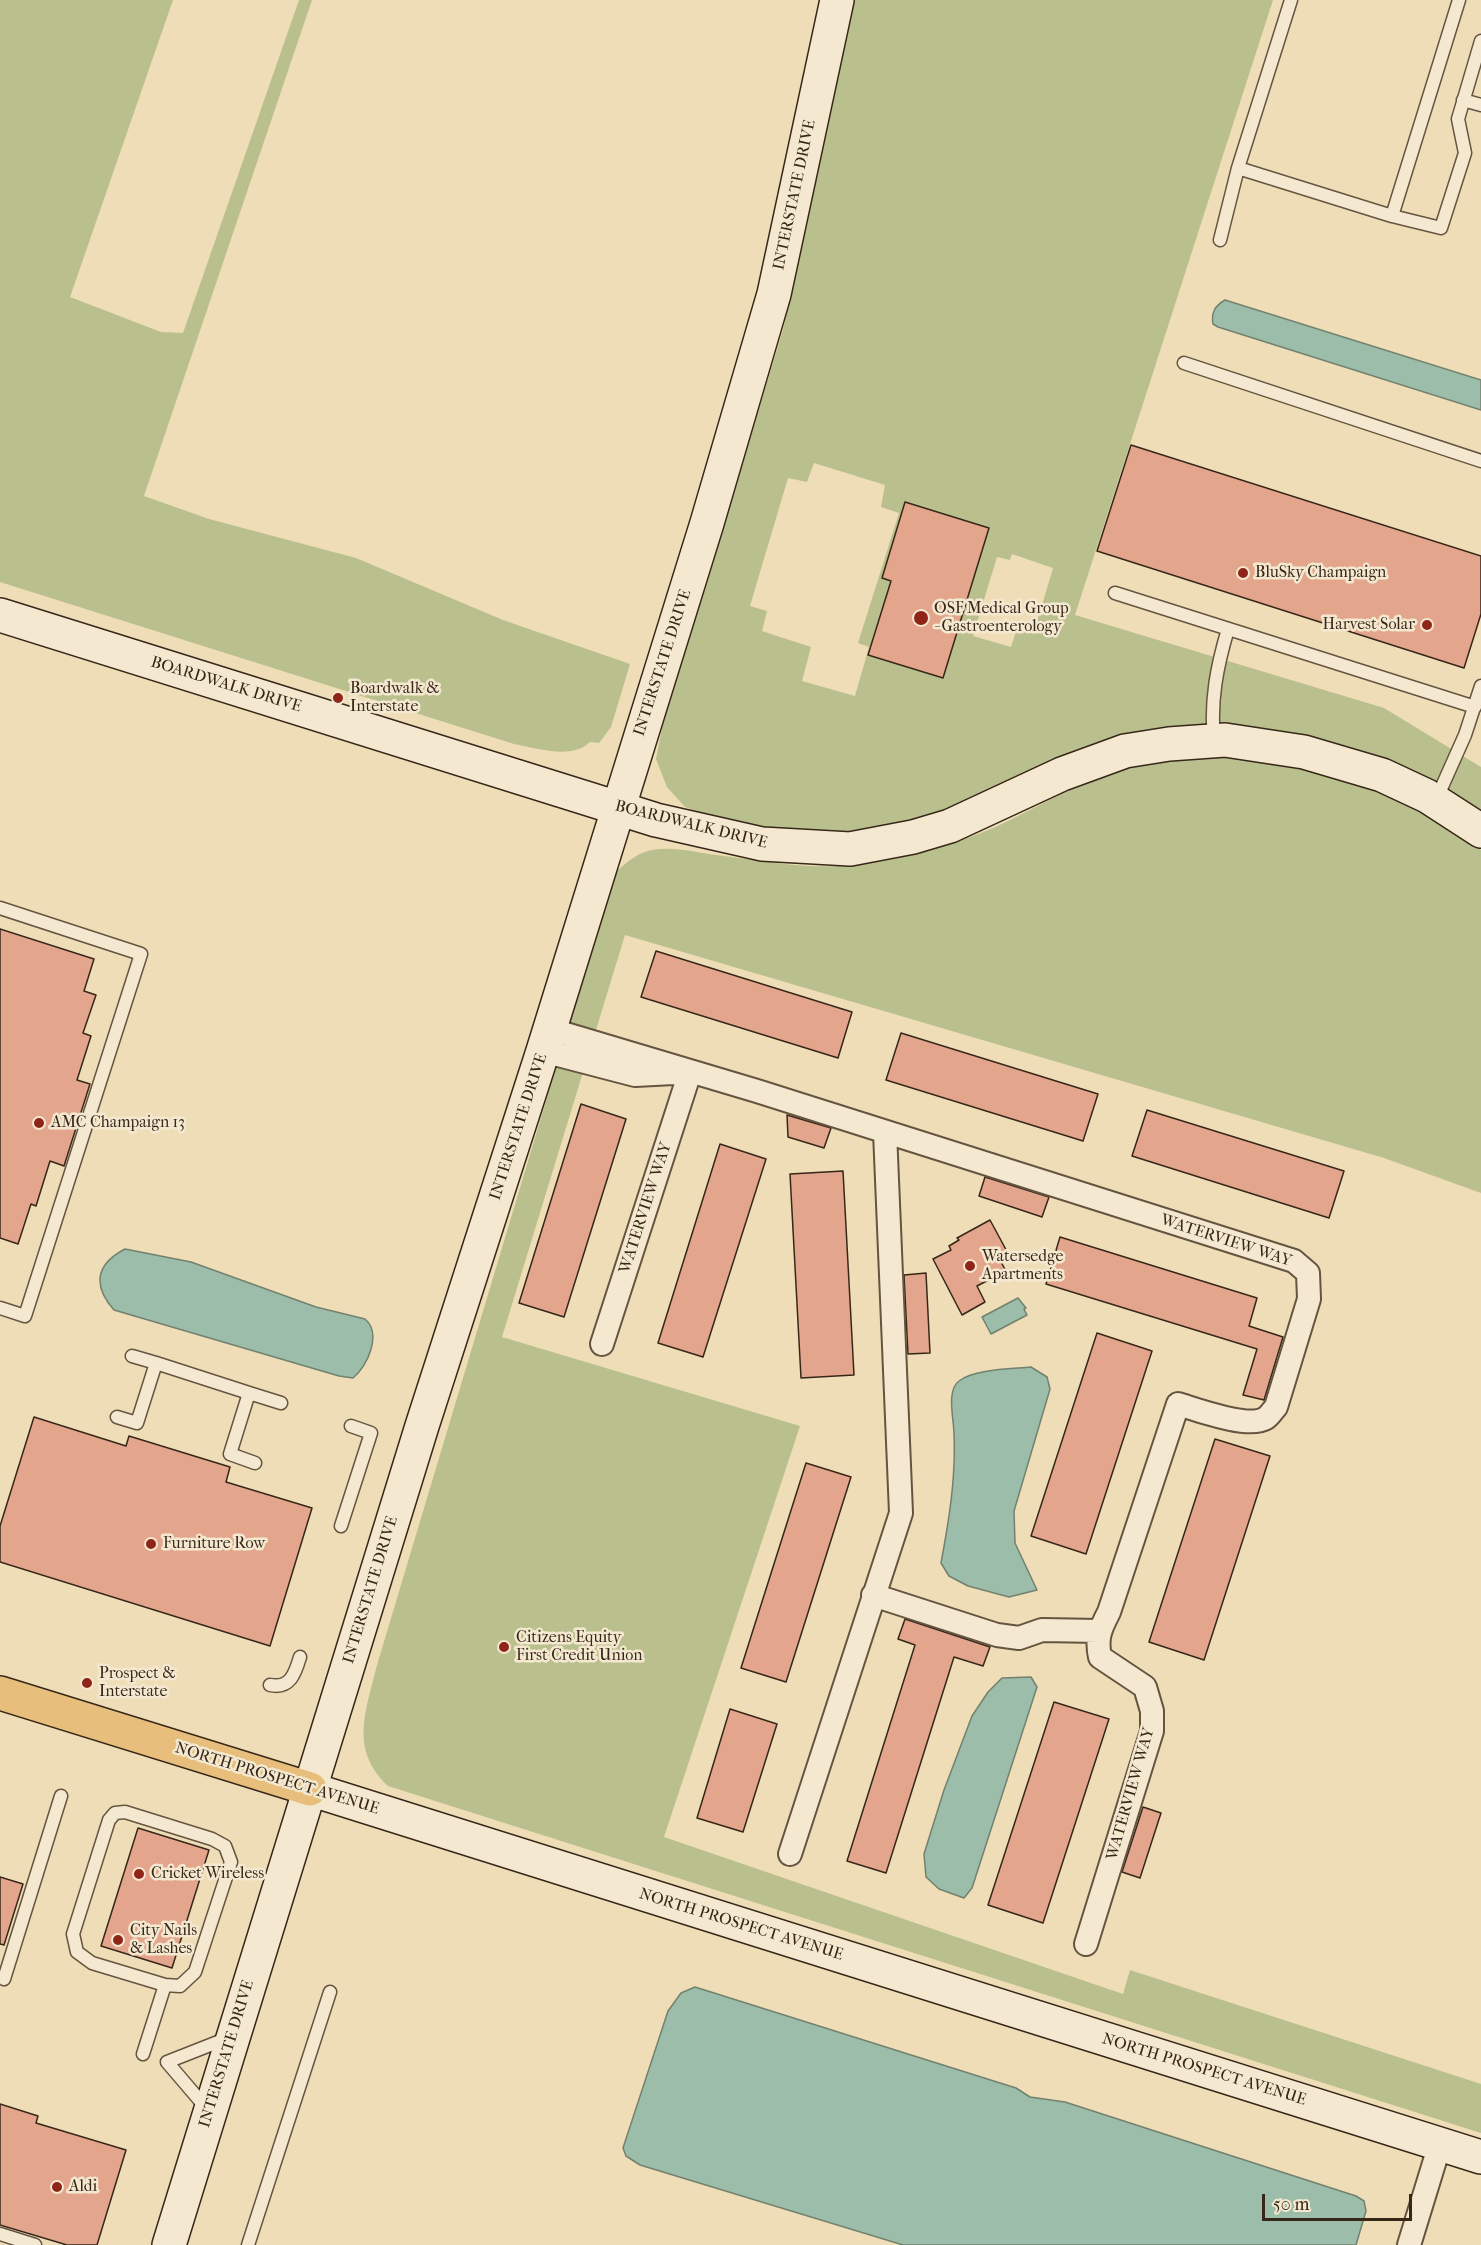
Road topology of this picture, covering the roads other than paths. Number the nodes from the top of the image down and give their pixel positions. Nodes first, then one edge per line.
1 (837, 0) edge
2 (1291, 0) edge
3 (1459, 0) edge
4 (1481, 41) edge
5 (1463, 99) junction
6 (1481, 105) edge
7 (1238, 168) junction
8 (1392, 216) junction
9 (1220, 240) dead end
10 (1184, 363) dead end
11 (1481, 461) edge
12 (1115, 593) dead end
13 (0, 615) edge
14 (1228, 629) junction
15 (1481, 686) edge
16 (1474, 707) junction
17 (1214, 741) junction
18 (1436, 801) junction
19 (618, 808) junction
20 (1481, 831) edge
21 (0, 908) edge
22 (546, 1040) junction
23 (690, 1072) junction
24 (885, 1132) junction
25 (0, 1308) edge
26 (602, 1344) dead end
27 (132, 1356) dead end
28 (156, 1363) junction
29 (249, 1393) junction
30 (281, 1403) dead end
31 (117, 1417) dead end
32 (351, 1426) dead end
33 (255, 1462) dead end
34 (341, 1526) dead end
35 (873, 1595) junction
36 (1099, 1631) junction
37 (300, 1658) dead end
38 (270, 1685) dead end
39 (0, 1693) edge
40 (310, 1789) junction
41 (61, 1796) dead end
42 (790, 1854) dead end
43 (1086, 1944) dead end
44 (6, 1954) edge
45 (4, 1979) dead end
46 (165, 1985) junction
47 (330, 1992) dead end
48 (232, 2037) junction
49 (143, 2054) dead end
50 (210, 2112) junction
51 (1440, 2144) junction
52 (1481, 2157) edge
53 (0, 2234) edge
54 (35, 2245) edge
55 (169, 2245) edge
56 (248, 2245) edge
57 (1409, 2245) edge

1 - 19 street, INTERSTATE DRIVE
2 - 7 lane
3 - 8 lane
4 - 5 lane
5 - 6 lane
5 - 8 lane
7 - 8 lane
7 - 9 lane
10 - 11 lane
12 - 14 lane
13 - 19 street, BOARDWALK DRIVE
14 - 16 lane
14 - 17 lane
15 - 16 lane
16 - 18 lane
17 - 18 street, BOARDWALK DRIVE
17 - 19 street, BOARDWALK DRIVE
18 - 20 street, BOARDWALK DRIVE
19 - 22 street, INTERSTATE DRIVE
21 - 25 lane
22 - 23 street, WATERVIEW WAY
22 - 40 street, INTERSTATE DRIVE
23 - 24 street, WATERVIEW WAY
23 - 26 street, WATERVIEW WAY
24 - 35 street
24 - 36 street, WATERVIEW WAY
27 - 28 lane
28 - 29 lane
28 - 31 lane
29 - 30 lane
29 - 33 lane
32 - 34 lane
35 - 36 street
35 - 42 street
36 - 43 street, WATERVIEW WAY
37 - 38 lane
39 - 40 main road, NORTH PROSPECT AVENUE
40 - 48 street, INTERSTATE DRIVE
40 - 51 street, NORTH PROSPECT AVENUE
41 - 44 lane
44 - 45 lane
46 - 46 lane
46 - 49 lane
47 - 56 lane
48 - 50 street, INTERSTATE DRIVE
48 - 50 lane
50 - 55 street, INTERSTATE DRIVE
51 - 52 street, NORTH PROSPECT AVENUE
51 - 57 street
53 - 54 lane

